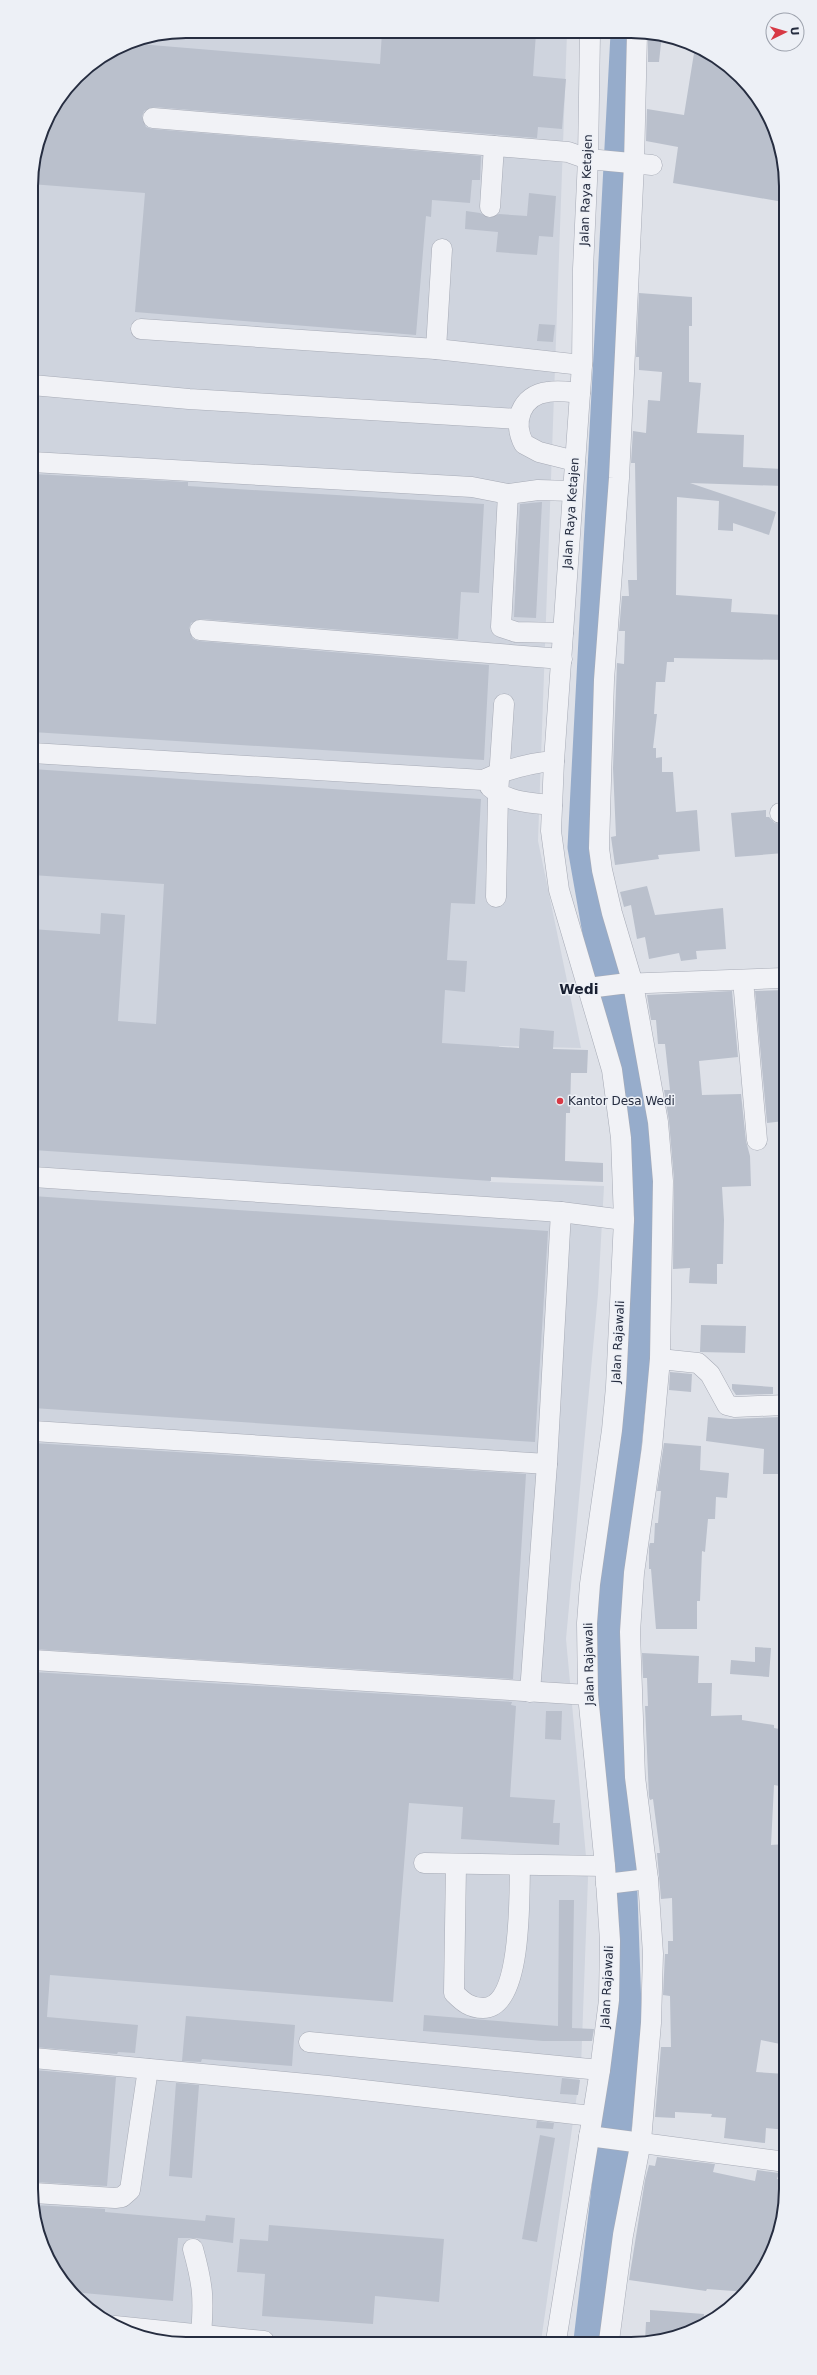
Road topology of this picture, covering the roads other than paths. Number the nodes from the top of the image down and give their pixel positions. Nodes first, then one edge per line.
1 (590, 38) edge
2 (637, 38) edge
3 (153, 118) dead end
4 (494, 146) junction
5 (595, 159) junction
6 (638, 164) junction
7 (490, 207) dead end
8 (442, 250) dead end
9 (141, 329) dead end
10 (436, 349) junction
11 (582, 365) junction
12 (38, 385) edge
13 (580, 393) junction
14 (518, 419) junction
15 (575, 461) junction
16 (38, 462) edge
17 (572, 491) junction
18 (508, 494) junction
19 (200, 630) dead end
20 (563, 633) junction
21 (562, 659) junction
22 (504, 704) dead end
23 (38, 753) edge
24 (554, 761) junction
25 (492, 776) junction
26 (498, 794) junction
27 (552, 805) junction
28 (496, 897) dead end
29 (779, 978) edge
30 (743, 980) junction
31 (627, 984) junction
32 (594, 988) junction
33 (757, 1140) dead end
34 (38, 1177) edge
35 (561, 1212) junction
36 (624, 1220) junction
37 (660, 1359) junction
38 (779, 1406) edge
39 (38, 1430) edge
40 (547, 1464) junction
41 (38, 1660) edge
42 (530, 1692) junction
43 (588, 1695) junction
44 (424, 1863) dead end
45 (456, 1865) junction
46 (520, 1866) junction
47 (610, 1878) junction
48 (645, 1880) junction
49 (309, 2042) dead end
50 (38, 2058) edge
51 (148, 2069) junction
52 (600, 2070) junction
53 (592, 2116) junction
54 (598, 2137) junction
55 (635, 2141) junction
56 (779, 2161) edge
57 (38, 2193) edge
58 (193, 2249) dead end
59 (136, 2328) edge
60 (201, 2335) junction
61 (222, 2337) edge
62 (557, 2337) edge
63 (610, 2337) edge

1 - 5 street, Jalan Raya Ketajen
2 - 6 street
3 - 4 street
4 - 5 street
4 - 7 street
5 - 6 street
5 - 11 street, Jalan Raya Ketajen
6 - 31 street
8 - 10 street
9 - 10 street
10 - 11 street
11 - 13 street, Jalan Raya Ketajen
12 - 14 street
13 - 14 street
13 - 15 street, Jalan Raya Ketajen
14 - 15 street
15 - 17 street, Jalan Raya Ketajen
16 - 18 street
17 - 18 street
17 - 20 street, Jalan Raya Ketajen
18 - 20 street
19 - 21 street
20 - 21 street, Jalan Raya Ketajen
21 - 24 street, Jalan Raya Ketajen
22 - 25 street
23 - 25 street
24 - 25 street
24 - 27 street, Jalan Raya Ketajen
25 - 26 street
26 - 27 street
26 - 28 street
27 - 32 street, Jalan Raya Ketajen
29 - 30 street
30 - 31 street
30 - 33 street
31 - 32 street
31 - 37 street
32 - 36 street, Jalan Rajawali
34 - 35 street
35 - 36 street
35 - 40 street
36 - 43 street, Jalan Rajawali
37 - 38 street
37 - 48 street
39 - 40 street
40 - 42 street
41 - 42 street
42 - 43 street
43 - 47 street, Jalan Rajawali
44 - 45 street
45 - 46 street
45 - 46 street
46 - 47 street
47 - 48 street
47 - 52 street, Jalan Rajawali
48 - 55 street
49 - 52 street
50 - 51 street
51 - 53 street
51 - 57 street
52 - 53 street, Jalan Rajawali
53 - 54 street, Jalan Rajawali
54 - 55 street
54 - 62 street, Jalan Rajawali
55 - 56 street
55 - 63 street
58 - 60 street
59 - 60 street
60 - 61 street

